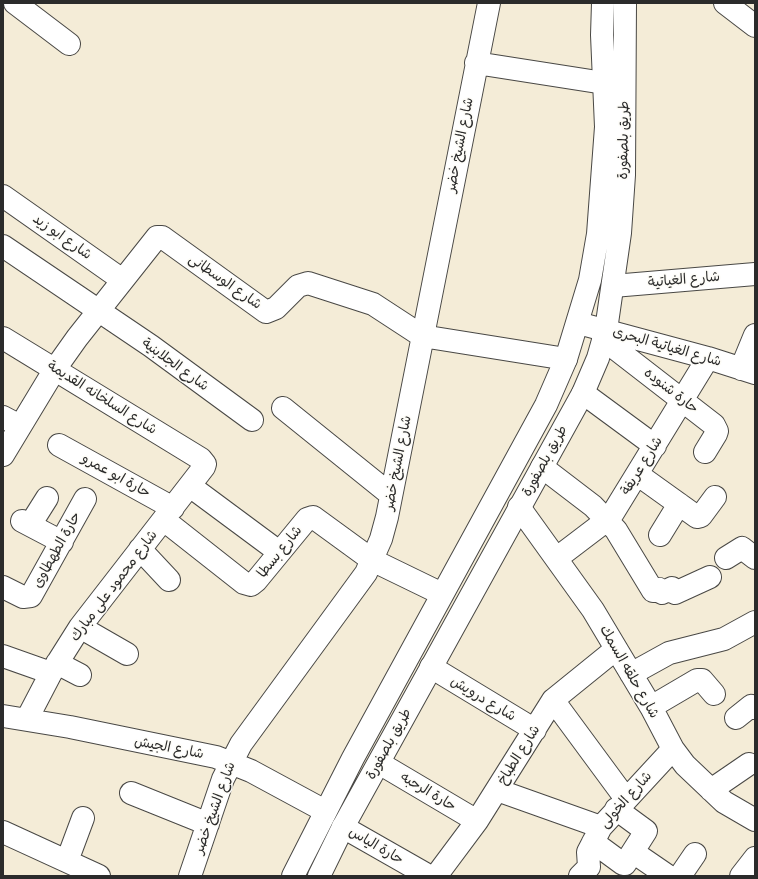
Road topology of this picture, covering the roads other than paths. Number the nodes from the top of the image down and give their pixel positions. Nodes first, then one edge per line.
1 (14, 3) edge
2 (489, 3) edge
3 (603, 3) edge
4 (625, 3) edge
5 (725, 3) edge
6 (754, 23) edge
7 (69, 44) dead end
8 (476, 64) junction
9 (604, 83) junction
10 (3, 196) edge
11 (3, 246) edge
12 (755, 274) edge
13 (121, 279) junction
14 (613, 286) junction
15 (99, 310) junction
16 (578, 323) junction
17 (604, 335) junction
18 (755, 335) edge
19 (422, 336) junction
20 (3, 338) edge
21 (708, 358) junction
22 (566, 359) junction
23 (55, 369) junction
24 (748, 371) edge
25 (583, 393) junction
26 (683, 400) junction
27 (283, 408) dead end
28 (252, 420) dead end
29 (12, 421) edge
30 (59, 445) dead end
31 (655, 446) junction
32 (705, 452) dead end
33 (3, 455) edge
34 (201, 459) joint
35 (542, 467) junction
36 (636, 474) junction
37 (190, 486) junction
38 (391, 495) junction
39 (714, 497) dead end
40 (47, 498) dead end
41 (85, 499) dead end
42 (679, 504) junction
43 (519, 507) junction
44 (169, 514) junction
45 (608, 520) junction
46 (660, 535) dead end
47 (62, 542) junction
48 (140, 550) junction
49 (279, 552) junction
50 (557, 558) junction
51 (726, 558) dead end
52 (755, 558) edge
53 (372, 560) junction
54 (710, 577) dead end
55 (169, 580) dead end
56 (3, 588) edge
57 (442, 594) junction
58 (755, 622) edge
59 (80, 627) junction
60 (616, 649) junction
61 (127, 654) dead end
62 (3, 656) edge
63 (431, 667) junction
64 (54, 668) junction
65 (631, 674) junction
66 (80, 675) dead end
67 (714, 694) dead end
68 (553, 700) junction
69 (651, 707) junction
70 (755, 708) edge
71 (3, 716) edge
72 (736, 718) dead end
73 (27, 719) junction
74 (535, 730) junction
75 (673, 749) junction
76 (230, 763) junction
77 (378, 763) junction
78 (749, 764) dead end
79 (497, 790) junction
80 (710, 790) junction
81 (131, 793) dead end
82 (621, 804) junction
83 (325, 811) junction
84 (83, 818) dead end
85 (755, 820) edge
86 (476, 821) junction
87 (208, 824) junction
88 (343, 827) junction
89 (3, 832) edge
90 (597, 834) junction
91 (633, 852) junction
92 (695, 854) dead end
93 (755, 858) edge
94 (67, 861) junction
95 (657, 873) edge
96 (99, 876) edge
97 (190, 876) edge
98 (293, 876) edge
99 (319, 876) edge
100 (429, 876) edge
101 (436, 876) edge
102 (580, 876) edge
103 (680, 876) edge
104 (741, 876) edge

1 - 7 street
2 - 8 street, شارع الشيخ خضر
3 - 9 street, طريق بلصفورة
4 - 14 street, طريق بلصفورة
5 - 6 street
8 - 9 street
8 - 19 street, شارع الشيخ خضر
9 - 16 street, طريق بلصفورة
10 - 13 street, شارع ابو زيد
11 - 15 street, شارع الجلابنية
12 - 14 street, شارع الغياتية
13 - 15 street, شارع الوسطانى
13 - 19 street, شارع الوسطانى
14 - 17 street, طريق بلصفورة
15 - 23 street, شارع الوسطانى
15 - 28 street, شارع الجلابنية
16 - 17 street, شارع الغياتية البحرى
16 - 22 street, طريق بلصفورة
17 - 21 street, شارع الغياتية البحرى
17 - 25 street, طريق بلصفورة
17 - 26 street, حارة شنوده
18 - 24 street
19 - 22 street, شارع الوسطانى
19 - 38 street, شارع الشيخ خضر
20 - 23 street, شارع السلخانه القديمة
21 - 24 street, شارع الغياتية البحرى
21 - 26 street, شارع عريفة
22 - 57 street, طريق بلصفورة
23 - 29 street, شارع الوسطانى
23 - 34 street, شارع السلخانه القديمة
25 - 31 street
25 - 35 street, طريق بلصفورة
26 - 31 street, شارع عريفة
26 - 32 street, حارة شنوده
27 - 38 street
29 - 33 street, شارع الوسطانى
30 - 44 street, حارة ابو عمرو
31 - 36 street, شارع عريفة
34 - 37 street, شارع محمود على مبارك
35 - 43 street, طريق بلصفورة
35 - 45 street
36 - 42 street
36 - 45 street, شارع عريفة
37 - 44 street, شارع محمود على مبارك
37 - 49 street
38 - 53 street, شارع الشيخ خضر
39 - 42 street
40 - 47 street
41 - 47 street, حارة الطهطاوى
42 - 46 street
43 - 50 street, شارع حلقه السمك
43 - 63 street, طريق بلصفورة
44 - 48 street, شارع محمود على مبارك
44 - 49 street, شارع بسطا
45 - 50 street, شارع عريفة
45 - 54 street
47 - 56 street, حارة الطهطاوى
48 - 55 street
48 - 59 street, شارع محمود على مبارك
49 - 53 street, شارع بسطا
50 - 60 street, شارع حلقه السمك
51 - 52 street
53 - 57 street, شارع بسطا
53 - 76 street, شارع الشيخ خضر
57 - 83 street, طريق بلصفورة
58 - 65 street
59 - 61 street
59 - 64 street, شارع محمود على مبارك
60 - 65 street, شارع حلقه السمك
60 - 68 street, شارع الطباخ
62 - 64 street
63 - 74 street, شارع درويش
63 - 77 street, طريق بلصفورة
64 - 66 street
64 - 73 street, شارع محمود على مبارك
65 - 69 street, شارع حلقه السمك
67 - 69 street
68 - 74 street, شارع الطباخ
68 - 82 street
69 - 75 street, شارع حلقه السمك
70 - 72 street
71 - 73 street, شارع الجيش
73 - 76 street, شارع الجيش
74 - 79 street, شارع الطباخ
75 - 80 street, شارع حلقه السمك
75 - 82 street, شارع الخولى
76 - 83 street, شارع الجيش
76 - 87 street, شارع الشيخ خضر
77 - 86 street, حارة الرحبه
77 - 88 street, طريق بلصفورة
78 - 80 street
79 - 86 street, شارع الطباخ
79 - 90 street
80 - 85 street, شارع حلقه السمك
81 - 87 street
82 - 90 street, شارع الخولى
82 - 91 street
83 - 98 street, طريق بلصفورة
84 - 94 street
86 - 101 street, شارع الطباخ
87 - 97 street, شارع الشيخ خضر
88 - 99 street, طريق بلصفورة
88 - 100 street, حارة الياس
89 - 94 street
90 - 91 street
90 - 102 street, شارع الخولى
91 - 95 street
92 - 103 street
93 - 104 street
94 - 96 street

